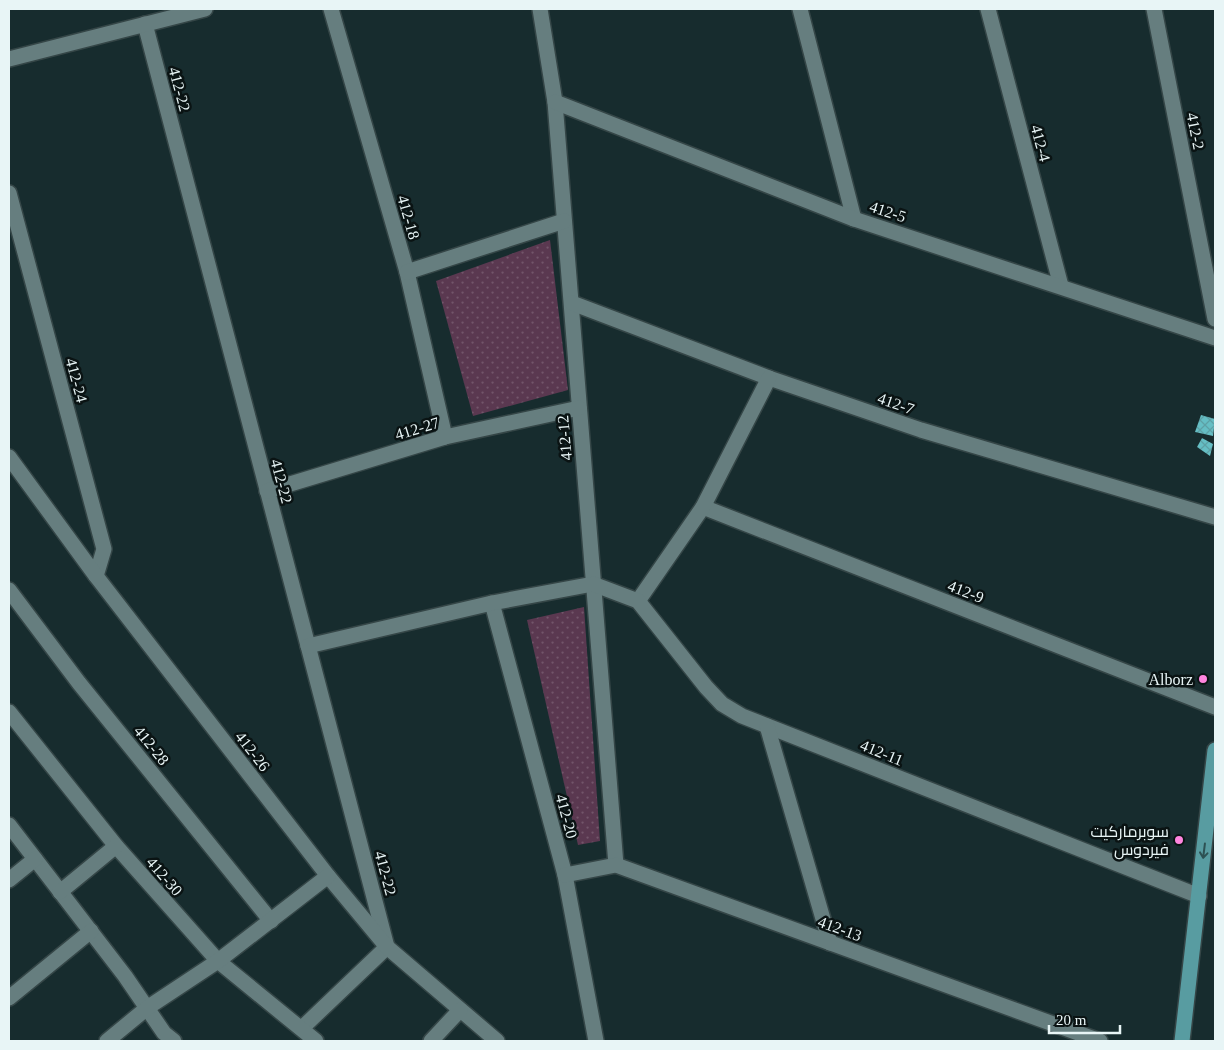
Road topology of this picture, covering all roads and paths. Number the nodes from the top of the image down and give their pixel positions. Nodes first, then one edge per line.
1 (205, 9) edge
2 (331, 9) edge
3 (540, 9) edge
4 (800, 9) edge
5 (988, 9) edge
6 (1154, 9) edge
7 (145, 24) junction
8 (9, 59) edge
9 (555, 102) junction
10 (9, 193) edge
11 (854, 219) junction
12 (564, 221) junction
13 (15, 245) edge
14 (407, 272) junction
15 (1061, 286) junction
16 (572, 303) junction
17 (1215, 319) edge
18 (1215, 338) edge
19 (769, 378) junction
20 (579, 408) junction
21 (445, 437) junction
22 (9, 457) edge
23 (267, 491) junction
24 (704, 507) junction
25 (1215, 516) edge
26 (96, 576) junction
27 (593, 584) junction
28 (9, 590) edge
29 (638, 602) junction
30 (492, 603) junction
31 (308, 646) junction
32 (1215, 707) edge
33 (9, 712) edge
34 (767, 726) junction
35 (1215, 750) edge
36 (9, 825) edge
37 (116, 846) junction
38 (35, 859) junction
39 (616, 865) junction
40 (565, 875) junction
41 (328, 876) junction
42 (9, 880) edge
43 (60, 892) junction
44 (1198, 896) junction
45 (271, 920) junction
46 (90, 931) junction
47 (830, 943) junction
48 (387, 947) junction
49 (218, 961) junction
50 (9, 998) edge
51 (147, 1008) junction
52 (460, 1010) junction
53 (302, 1028) junction
54 (107, 1041) edge
55 (174, 1041) edge
56 (316, 1041) edge
57 (431, 1041) edge
58 (497, 1041) edge
59 (596, 1041) edge
60 (1100, 1041) edge
61 (1182, 1041) edge

1 - 7 street
2 - 14 street, 412-18
3 - 9 street, 412-12
4 - 11 street
5 - 15 street, 412-4
6 - 17 street, 412-2
7 - 8 street
7 - 23 street, 412-22
9 - 11 street, 412-5
9 - 12 street, 412-12
10 - 13 street, 412-24
11 - 15 street, 412-5
12 - 14 street
12 - 16 street, 412-12
13 - 26 street, 412-24
14 - 21 street, 412-18
15 - 18 street, 412-5
16 - 19 street, 412-7
16 - 20 street, 412-12
19 - 24 street
19 - 25 street, 412-7
20 - 21 street, 412-27
20 - 27 street, 412-12
21 - 23 street, 412-27
22 - 26 street, 412-26
23 - 31 street, 412-22
24 - 29 street
24 - 32 street, 412-9
26 - 41 street, 412-26
27 - 29 street, 412-11
27 - 30 street
27 - 39 street, 412-12
28 - 45 street, 412-28
29 - 34 street, 412-11
30 - 31 street
30 - 40 street, 412-20
31 - 48 street, 412-22
33 - 37 street, 412-30
34 - 44 street, 412-11
34 - 47 street
35 -> 44 main road
36 - 38 street
37 - 43 street
37 - 49 street, 412-30
38 - 42 street
38 - 43 street
39 - 40 street
39 - 47 street, 412-13
40 - 59 street, 412-20
41 - 45 street
41 - 48 street, 412-26
43 - 46 street
44 - 61 main road
45 - 49 street
46 - 50 street
46 - 51 street
47 - 60 street, 412-13
48 - 52 street, 412-26
48 - 53 street
49 - 51 street
49 - 53 street, 412-30
51 - 54 street
51 - 55 street
52 - 57 street
52 - 58 street, 412-26
53 - 56 street, 412-30

